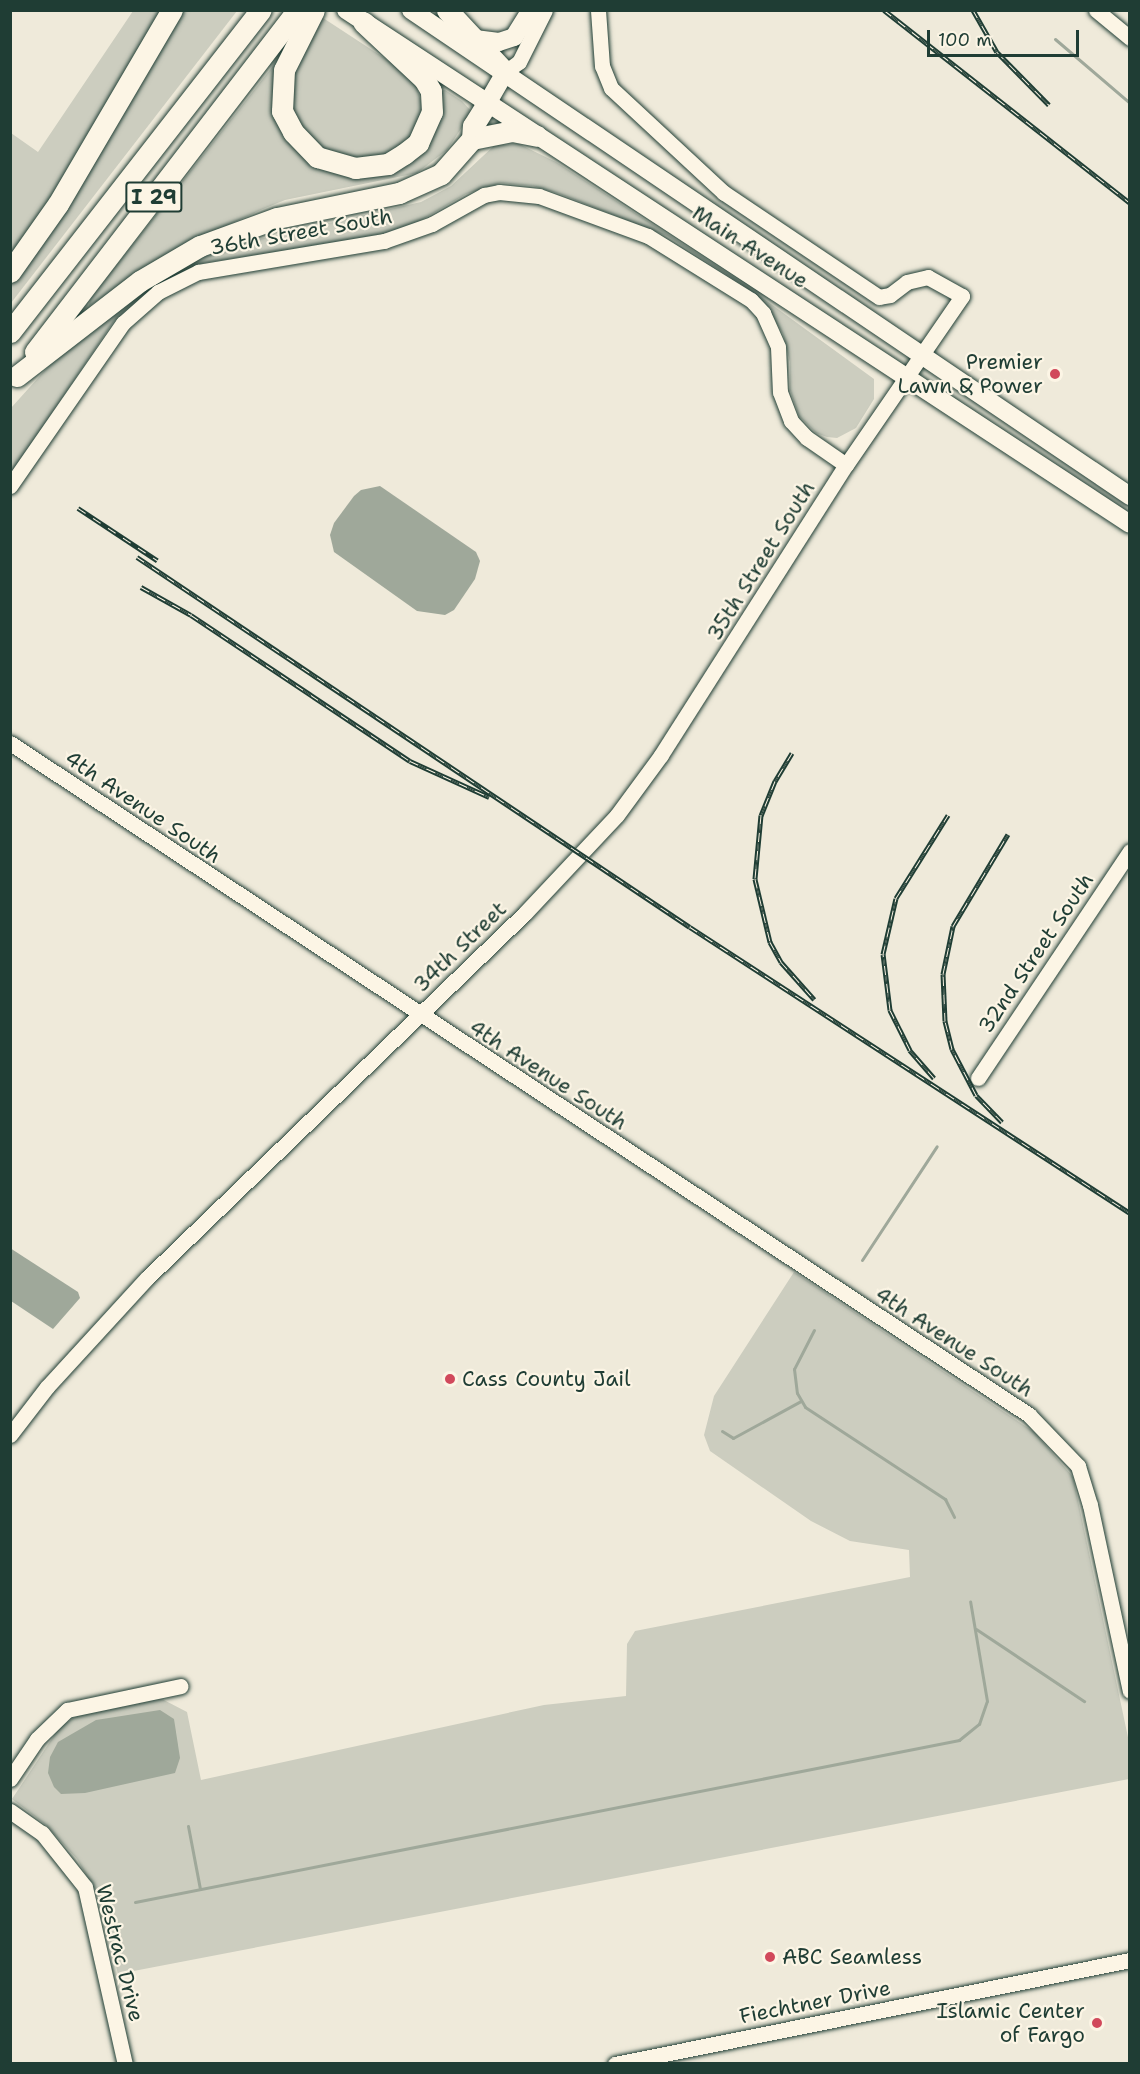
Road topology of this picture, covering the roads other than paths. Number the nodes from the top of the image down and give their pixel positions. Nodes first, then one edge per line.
1 (172, 10) edge
2 (261, 10) edge
3 (297, 10) edge
4 (314, 10) edge
5 (411, 10) edge
6 (447, 10) edge
7 (531, 10) edge
8 (545, 10) edge
9 (598, 10) edge
10 (1096, 10) edge
11 (354, 16) edge
12 (444, 32) junction
13 (1130, 38) edge
14 (478, 41) junction
15 (505, 72) junction
16 (488, 102) junction
17 (537, 136) junction
18 (471, 139) junction
19 (10, 272) edge
20 (10, 332) edge
21 (922, 356) junction
22 (908, 376) junction
23 (14, 380) edge
24 (846, 465) junction
25 (10, 486) edge
26 (1130, 496) edge
27 (1130, 524) edge
28 (10, 743) edge
29 (650, 770) joint
30 (1130, 851) edge
31 (419, 1015) junction
32 (978, 1078) dead end
33 (10, 1435) edge
34 (1124, 1642) edge
35 (181, 1686) dead end
36 (1130, 1691) edge
37 (10, 1779) edge
38 (10, 1811) edge
39 (1130, 1960) edge
40 (674, 2058) edge
41 (125, 2064) edge
42 (615, 2064) edge

1 - 19 highway
2 - 20 highway, I 29
3 - 23 highway, I 29
4 - 11 highway
5 - 12 main road, Main Avenue
6 - 14 highway
7 - 14 main road
7 - 15 street
8 - 15 street
9 - 21 street, 35th Street South
10 - 13 street
11 - 16 main road, Main Avenue
12 - 14 main road
12 - 15 main road, Main Avenue
14 - 15 highway
15 - 16 main road
15 - 21 main road, Main Avenue
16 - 17 main road, Main Avenue
16 - 18 highway
17 - 18 highway
17 - 22 main road, Main Avenue
18 - 23 highway
21 - 22 street, 35th Street South
21 - 26 main road, Main Avenue
22 - 24 street, 35th Street South
22 - 27 main road, Main Avenue
24 - 25 street, 36th Street South
24 - 29 street, 35th Street South
28 - 31 street, 4th Avenue South
29 - 31 street, 34th Street
30 - 32 street, 32nd Street South
31 - 33 street, 34th Street
31 - 34 street, 4th Avenue South
34 - 36 street, 4th Avenue South
35 - 37 street
38 - 41 street, Westrac Drive
39 - 40 street, Fiechtner Drive
40 - 42 street, Fiechtner Drive

